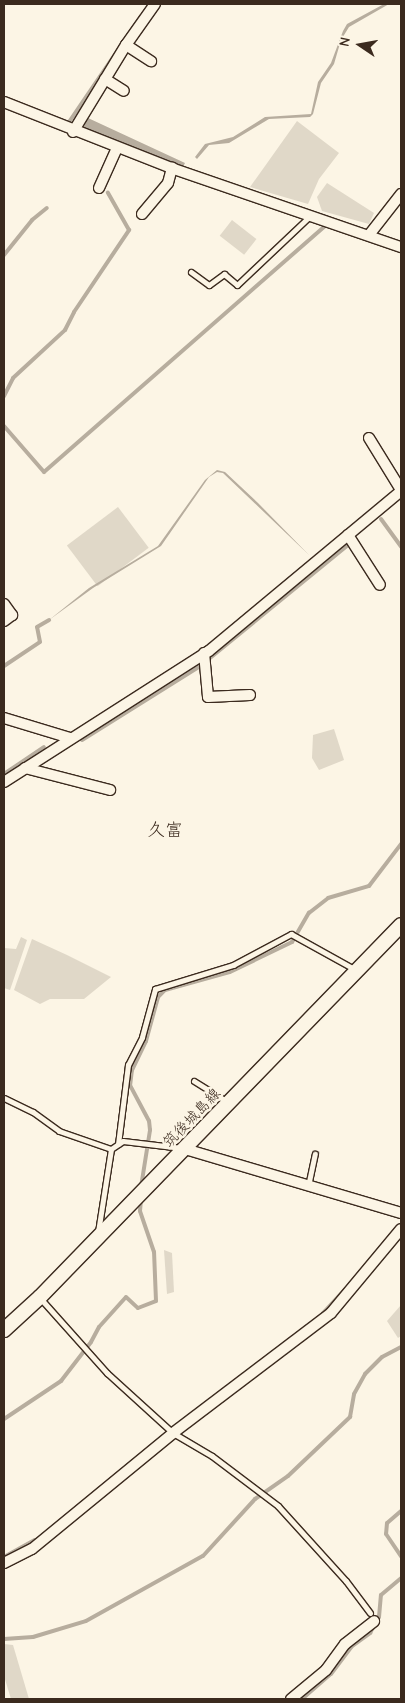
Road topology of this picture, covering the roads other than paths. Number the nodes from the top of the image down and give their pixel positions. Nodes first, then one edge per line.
1 (155, 4) edge
2 (126, 45) junction
3 (151, 61) dead end
4 (105, 79) junction
5 (124, 91) dead end
6 (4, 102) edge
7 (73, 132) junction
8 (117, 148) junction
9 (172, 168) junction
10 (98, 188) dead end
11 (401, 194) edge
12 (142, 214) dead end
13 (310, 215) junction
14 (369, 235) junction
15 (401, 247) edge
16 (191, 272) dead end
17 (369, 438) dead end
18 (401, 491) edge
19 (348, 534) junction
20 (380, 585) dead end
21 (4, 604) edge
22 (4, 620) edge
23 (204, 653) junction
24 (250, 695) dead end
25 (4, 718) edge
26 (70, 738) junction
27 (25, 768) junction
28 (4, 782) edge
29 (110, 790) dead end
30 (401, 925) edge
31 (357, 971) junction
32 (194, 1081) dead end
33 (4, 1098) edge
34 (229, 1103) junction
35 (118, 1144) junction
36 (111, 1149) junction
37 (185, 1149) junction
38 (315, 1154) dead end
39 (308, 1187) junction
40 (401, 1213) edge
41 (401, 1229) edge
42 (97, 1239) junction
43 (40, 1298) junction
44 (4, 1330) edge
45 (173, 1433) junction
46 (4, 1563) edge
47 (372, 1617) joint
48 (290, 1699) edge

1 - 2 street
2 - 3 street
2 - 4 street
4 - 5 street
4 - 7 street
6 - 7 street
7 - 8 street
8 - 9 street
8 - 10 street
9 - 12 street
9 - 13 street
11 - 14 street
13 - 14 street
13 - 16 lane
14 - 15 street
17 - 18 street
18 - 19 street
19 - 20 street
19 - 23 street
21 - 22 street
23 - 24 street
23 - 26 street
25 - 26 street
26 - 27 street
27 - 28 street
27 - 29 street
30 - 31 street, 筑後城島線
31 - 34 street, 筑後城島線
31 - 35 lane
32 - 34 lane
33 - 36 lane
34 - 37 street, 筑後城島線
35 - 36 lane
35 - 37 lane
36 - 42 lane
37 - 39 street
37 - 42 street, 筑後城島線
38 - 39 lane
39 - 40 street
41 - 45 street
42 - 43 street, 筑後城島線
43 - 44 street, 筑後城島線
43 - 45 lane
45 - 46 street
45 - 47 lane
47 - 48 street

